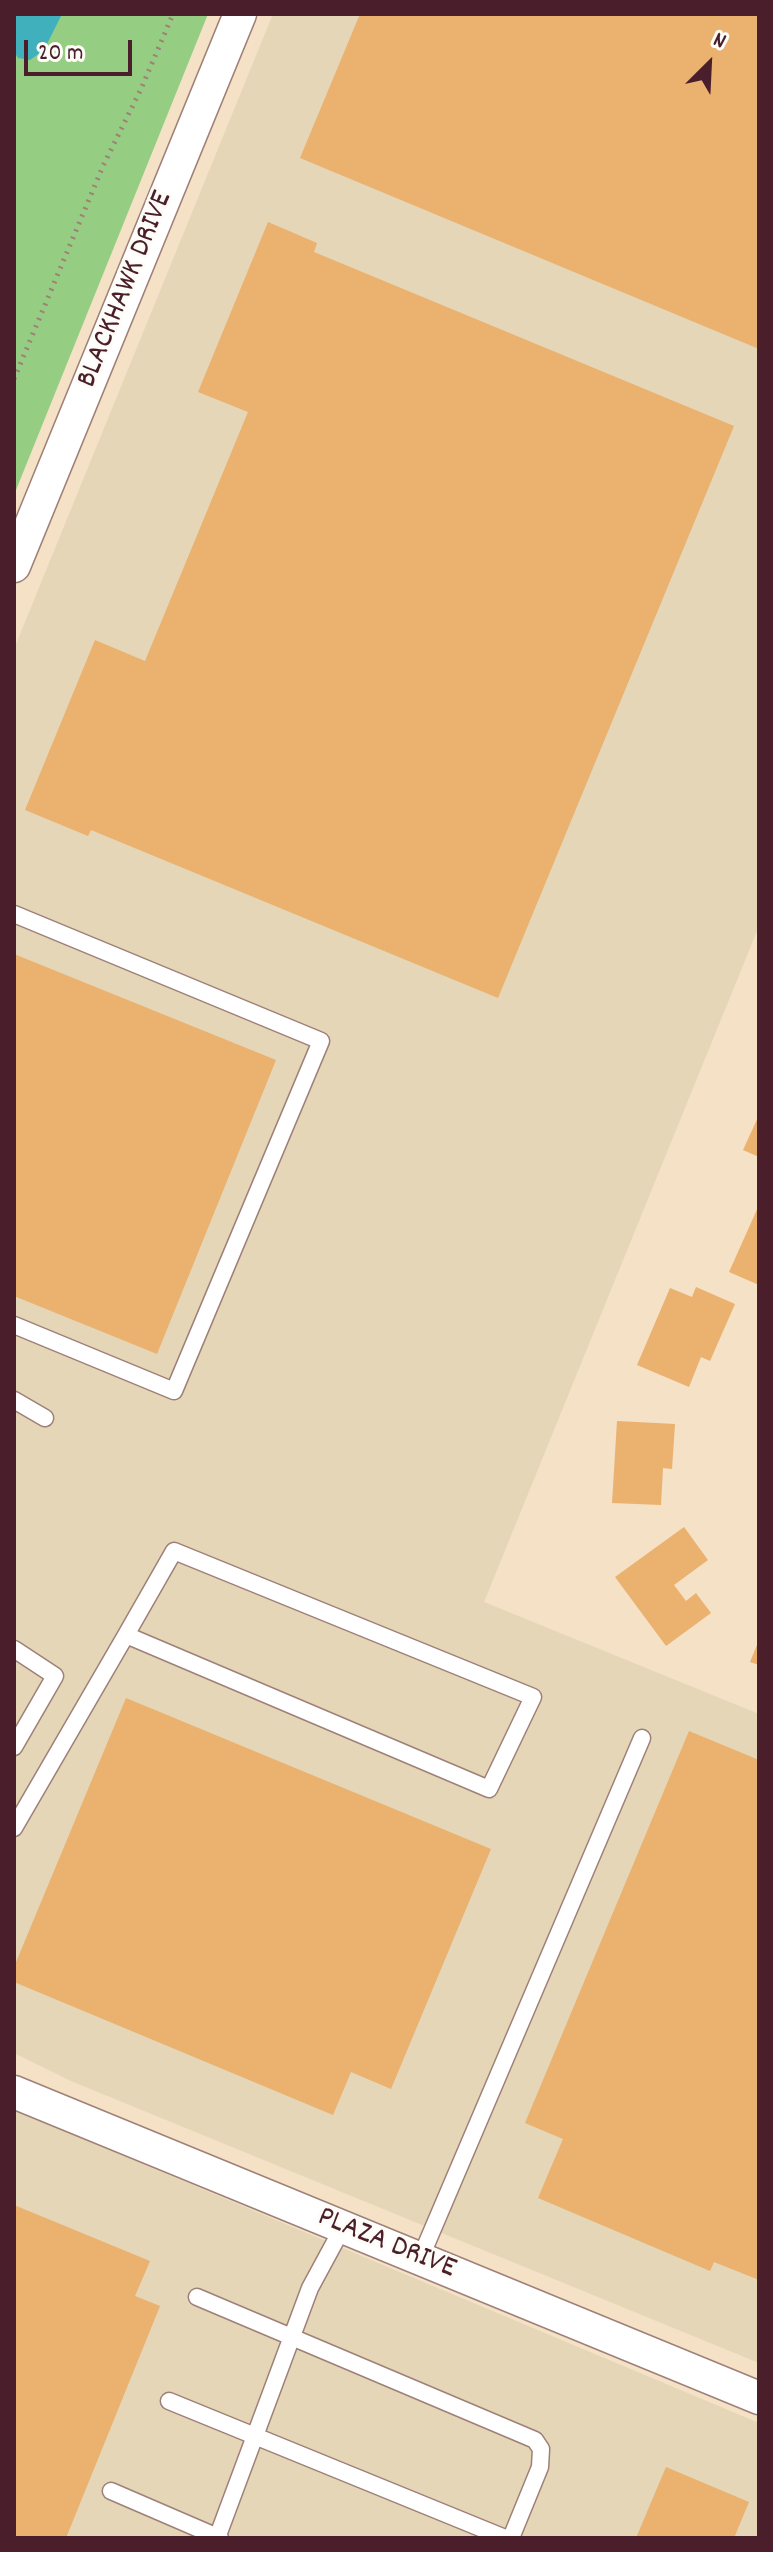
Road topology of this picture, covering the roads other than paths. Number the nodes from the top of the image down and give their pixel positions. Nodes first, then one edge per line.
1 (240, 14) edge
2 (14, 566) edge
3 (14, 914) edge
4 (14, 1325) edge
5 (14, 1400) edge
6 (45, 1418) dead end
7 (126, 1635) junction
8 (14, 1649) edge
9 (642, 1738) dead end
10 (14, 1747) edge
11 (14, 1828) edge
12 (14, 2092) edge
13 (343, 2227) junction
14 (420, 2259) junction
15 (197, 2297) dead end
16 (291, 2337) junction
17 (759, 2398) edge
18 (169, 2401) dead end
19 (254, 2436) junction
20 (111, 2491) dead end
21 (218, 2538) edge
22 (508, 2538) edge

1 - 2 street, BLACKHAWK DRIVE
3 - 4 lane
5 - 6 lane
7 - 7 lane
7 - 11 lane
8 - 10 lane
9 - 14 lane
12 - 13 street, PLAZA DRIVE
13 - 14 street, PLAZA DRIVE
13 - 16 lane
14 - 17 street, PLAZA DRIVE
15 - 16 lane
16 - 19 lane
16 - 22 lane
18 - 19 lane
19 - 21 lane
19 - 22 lane
20 - 21 lane

